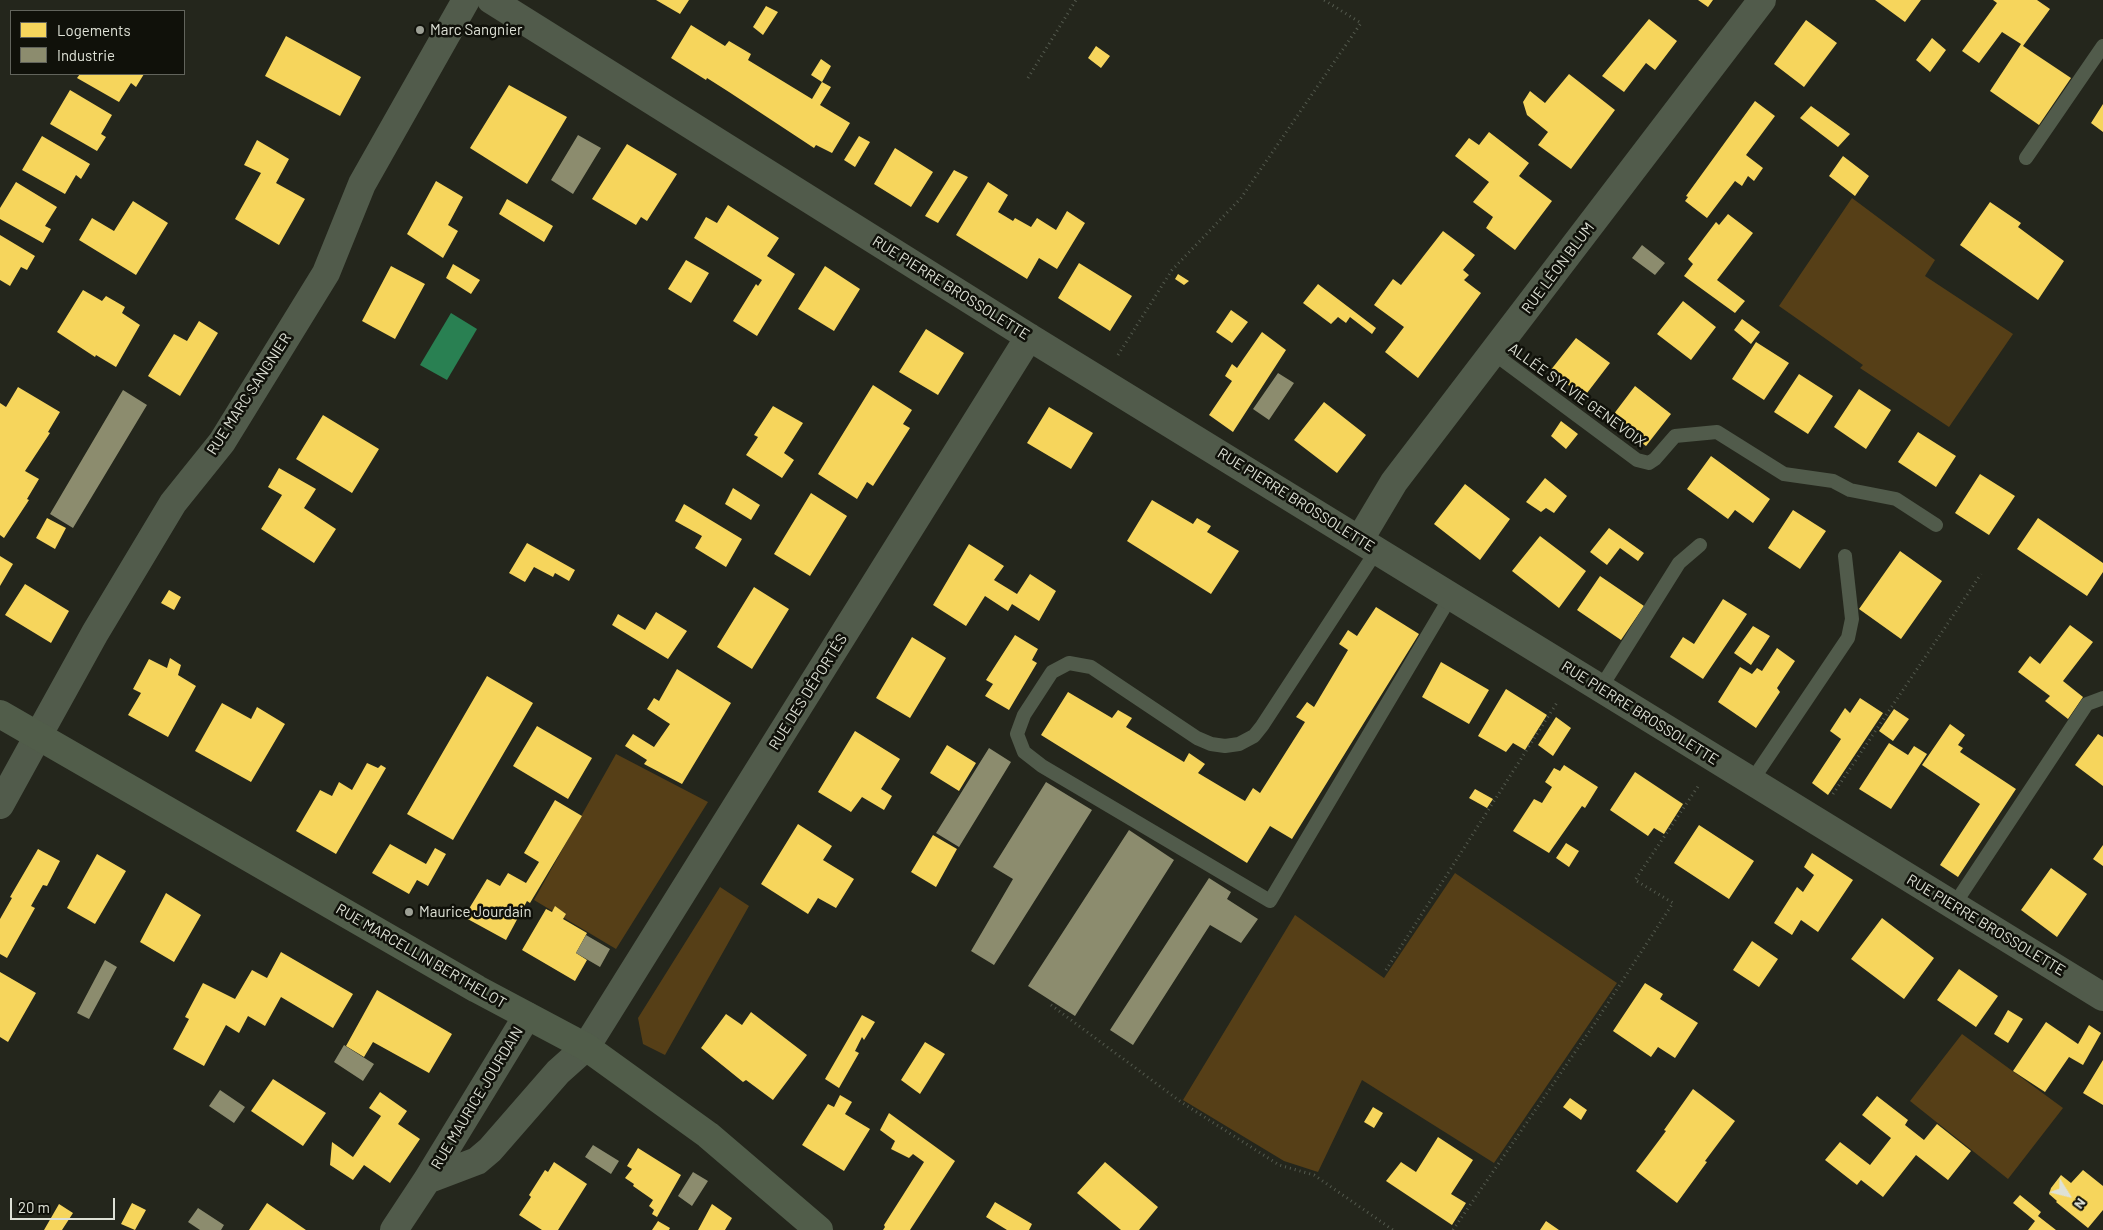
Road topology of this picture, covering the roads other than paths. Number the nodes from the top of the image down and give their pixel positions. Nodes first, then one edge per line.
1 (466, 0) edge
2 (491, 0) edge
3 (1762, 0) edge
4 (2103, 46) edge
5 (2026, 158) dead end
6 (1029, 337) junction
7 (1493, 353) junction
8 (1936, 525) dead end
9 (1368, 544) junction
10 (1700, 545) dead end
11 (1845, 556) dead end
12 (1451, 596) junction
13 (1600, 689) junction
14 (2103, 698) edge
15 (0, 714) edge
16 (38, 736) junction
17 (1751, 782) junction
18 (0, 805) edge
19 (1954, 905) junction
20 (2103, 997) edge
21 (527, 1016) junction
22 (586, 1046) junction
23 (427, 1180) junction
24 (394, 1230) edge
25 (819, 1230) edge

1 - 16 street, RUE MARC SANGNIER
2 - 6 street, RUE PIERRE BROSSOLETTE
3 - 7 street, RUE LÉON BLUM
4 - 5 lane
6 - 9 street, RUE PIERRE BROSSOLETTE
6 - 22 street, RUE DES DÉPORTÉS
7 - 8 lane, ALLÉE SYLVIE GENEVOIX
7 - 9 street, RUE LÉON BLUM
9 - 12 street, RUE PIERRE BROSSOLETTE
9 - 12 lane
10 - 13 lane
11 - 17 lane
12 - 13 street, RUE PIERRE BROSSOLETTE
13 - 17 street, RUE PIERRE BROSSOLETTE
14 - 19 lane
15 - 16 main road, RUE MARCELLIN BERTHELOT
16 - 18 street, RUE MARC SANGNIER
16 - 21 main road, RUE MARCELLIN BERTHELOT
17 - 19 street, RUE PIERRE BROSSOLETTE
19 - 20 street, RUE PIERRE BROSSOLETTE
21 - 22 main road, RUE MARCELLIN BERTHELOT
21 - 23 street, RUE MAURICE JOURDAIN
22 - 23 street, RUE MAURICE JOURDAIN
22 - 25 main road, RUE MARCELLIN BERTHELOT
23 - 24 street, RUE MAURICE JOURDAIN

